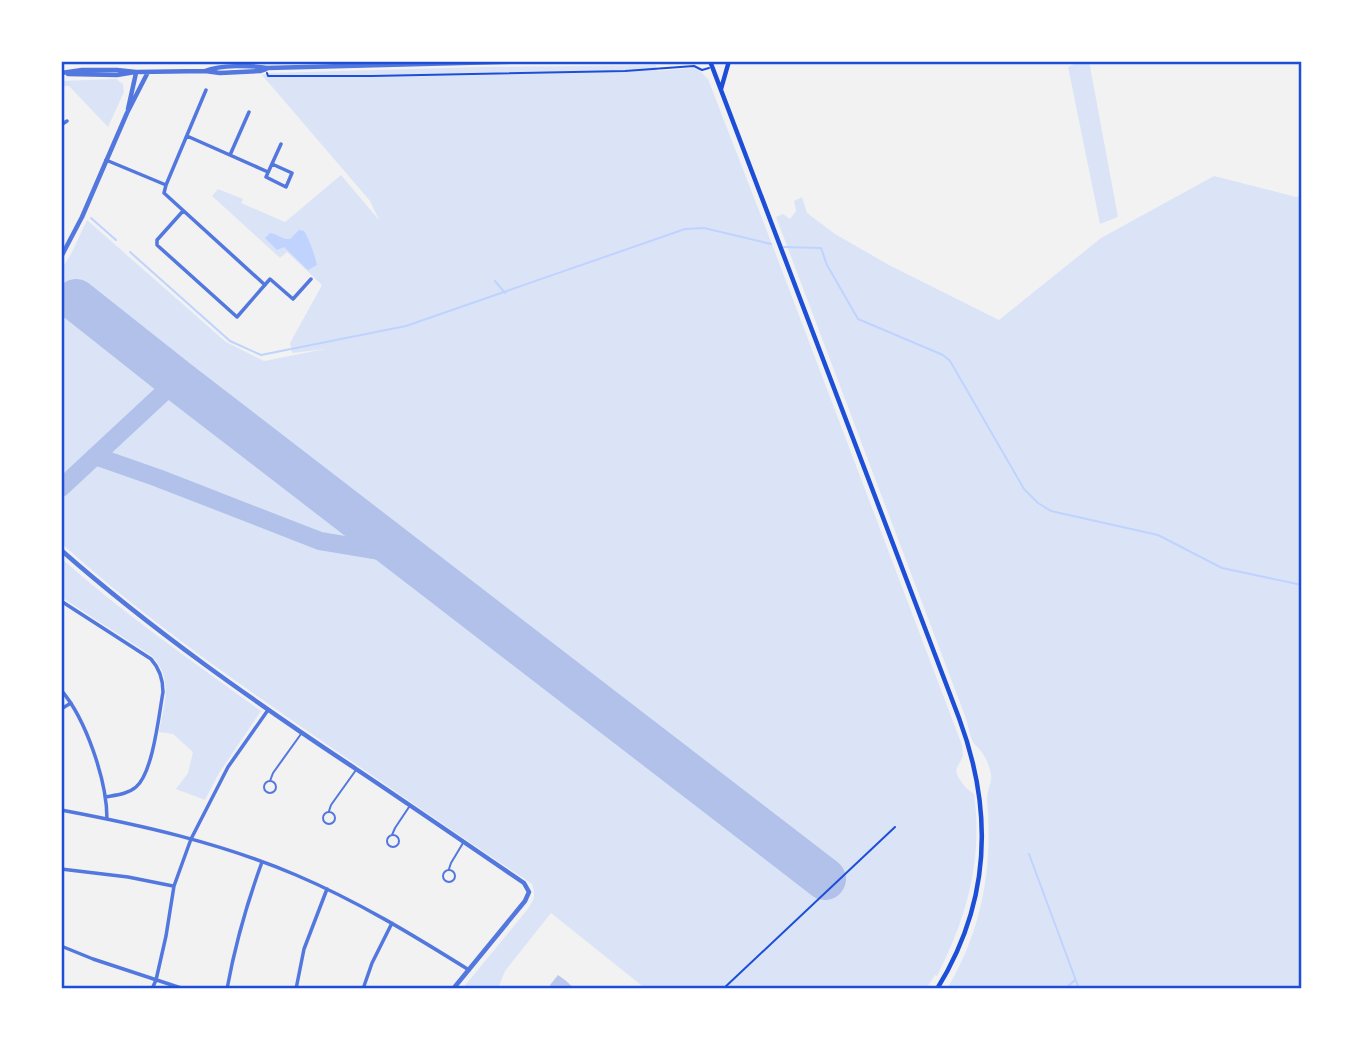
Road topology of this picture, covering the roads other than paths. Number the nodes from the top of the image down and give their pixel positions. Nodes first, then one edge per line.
1 (541, 61) edge
2 (729, 61) edge
3 (711, 64) edge
4 (136, 72) junction
5 (148, 72) junction
6 (61, 74) edge
7 (206, 90) dead end
8 (721, 90) junction
9 (249, 111) dead end
10 (127, 113) junction
11 (66, 121) dead end
12 (61, 125) edge
13 (186, 135) junction
14 (281, 144) dead end
15 (230, 155) junction
16 (106, 160) junction
17 (272, 164) junction
18 (268, 172) junction
19 (166, 185) junction
20 (183, 211) junction
21 (61, 257) edge
22 (311, 279) dead end
23 (265, 285) junction
24 (61, 550) edge
25 (61, 601) edge
26 (61, 690) edge
27 (71, 703) junction
28 (61, 709) edge
29 (268, 710) junction
30 (301, 734) junction
31 (356, 769) junction
32 (270, 781) dead end
33 (105, 797) junction
34 (410, 806) junction
35 (61, 810) edge
36 (329, 811) dead end
37 (107, 818) junction
38 (392, 835) dead end
39 (191, 839) junction
40 (464, 842) junction
41 (261, 862) junction
42 (61, 869) edge
43 (449, 869) dead end
44 (174, 887) junction
45 (327, 889) junction
46 (392, 923) junction
47 (61, 946) edge
48 (469, 970) junction
49 (156, 980) junction
50 (152, 989) edge
51 (184, 989) edge
52 (227, 989) edge
53 (296, 989) edge
54 (363, 989) edge
55 (453, 989) edge
56 (937, 989) edge

1 - 5 street
2 - 8 main road
3 - 8 main road
4 - 5 street
4 - 6 street
4 - 10 street
5 - 10 street
7 - 13 street
8 - 56 main road
9 - 15 street
10 - 16 street
11 - 12 street
13 - 15 street
13 - 19 street
14 - 17 street
15 - 18 street
16 - 19 street
16 - 21 street
17 - 18 street
17 - 18 street
19 - 20 street
20 - 23 street
20 - 23 street
22 - 23 street
24 - 29 street
25 - 33 street
26 - 27 street
27 - 28 street
27 - 33 street
29 - 30 street
29 - 39 street
30 - 31 street
30 - 32 lane
31 - 34 street
31 - 36 lane
33 - 37 street
34 - 38 lane
34 - 40 street
35 - 37 street
37 - 39 street
39 - 41 street
39 - 44 street
40 - 43 lane
40 - 48 street
41 - 45 street
41 - 52 street
42 - 44 street
44 - 49 street
45 - 46 street
45 - 53 street
46 - 48 street
46 - 54 street
47 - 49 street
48 - 55 street
49 - 50 street
49 - 51 street

